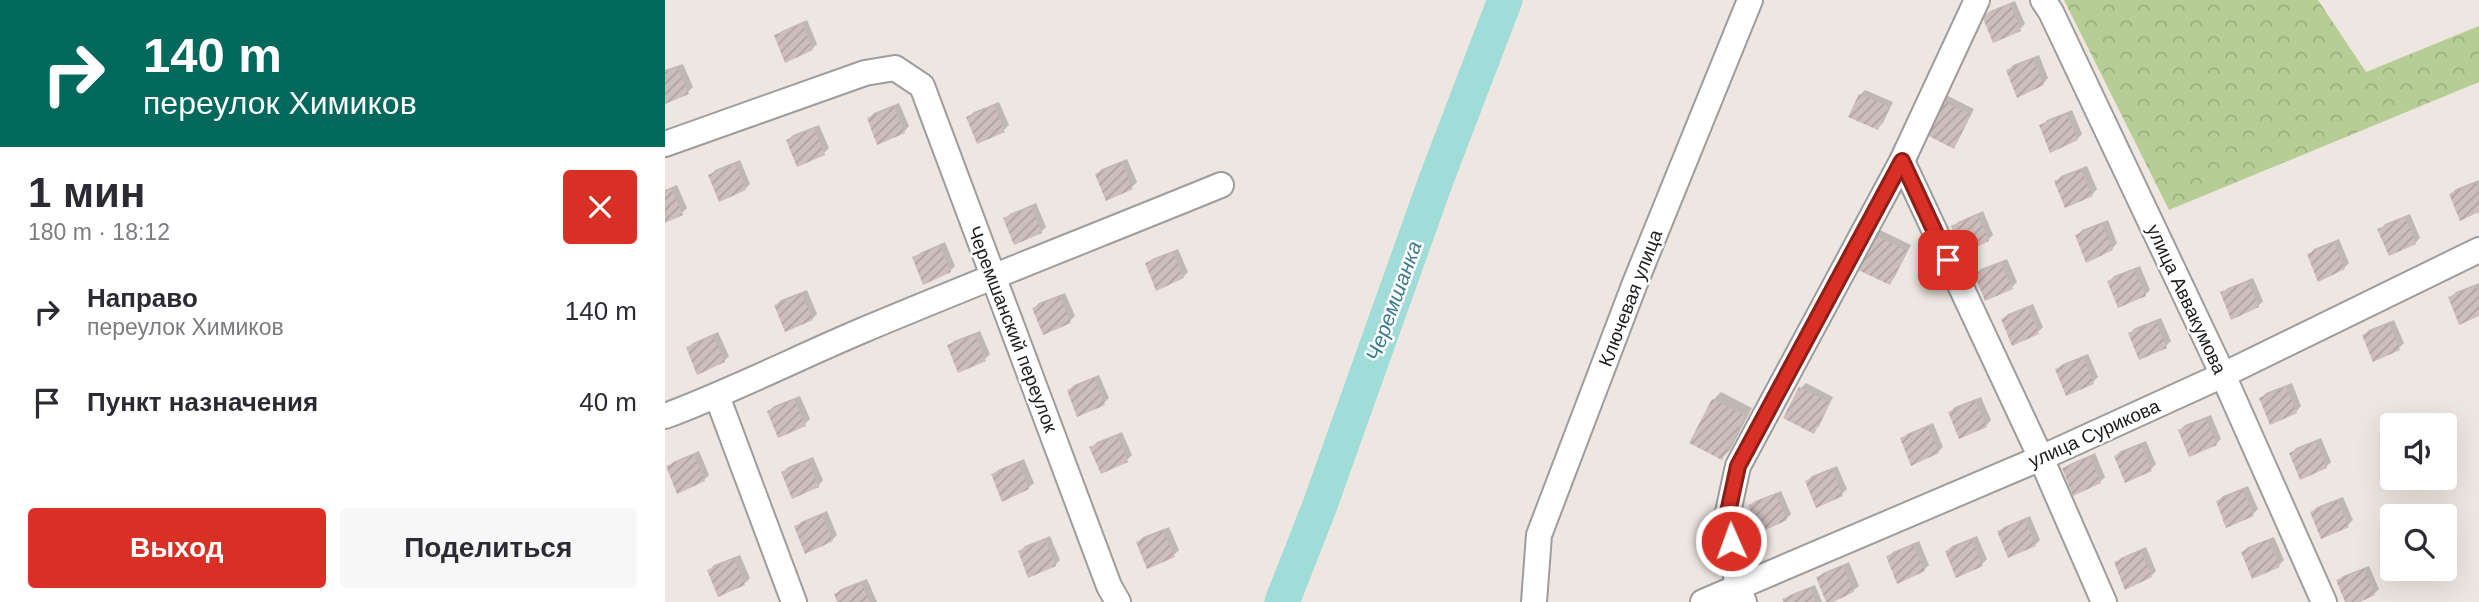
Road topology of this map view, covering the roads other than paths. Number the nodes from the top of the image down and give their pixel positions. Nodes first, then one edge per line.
1 (1750, 0) edge
2 (1977, 0) edge
3 (2043, 0) edge
4 (665, 144) edge
5 (1902, 161) junction
6 (1221, 185) dead end
7 (2479, 250) edge
8 (994, 277) junction
9 (2223, 375) junction
10 (717, 396) junction
11 (665, 415) edge
12 (2041, 458) junction
13 (1741, 595) edge
14 (794, 602) edge
15 (1118, 602) edge
16 (1534, 602) edge
17 (1703, 602) edge
18 (2104, 602) edge
19 (2325, 602) edge

1 - 16 street, Ключевая улица
2 - 5 street
3 - 9 street, улица Аввакумова
4 - 8 street, Черемшанский переулок
5 - 12 street
5 - 13 street
6 - 8 street
7 - 9 street, улица Сурикова
8 - 10 street
8 - 15 street, Черемшанский переулок
9 - 12 street, улица Сурикова
9 - 19 street, улица Аввакумова
10 - 11 street
10 - 14 street
12 - 13 street, улица Сурикова
12 - 18 street
13 - 17 street, улица Сурикова

